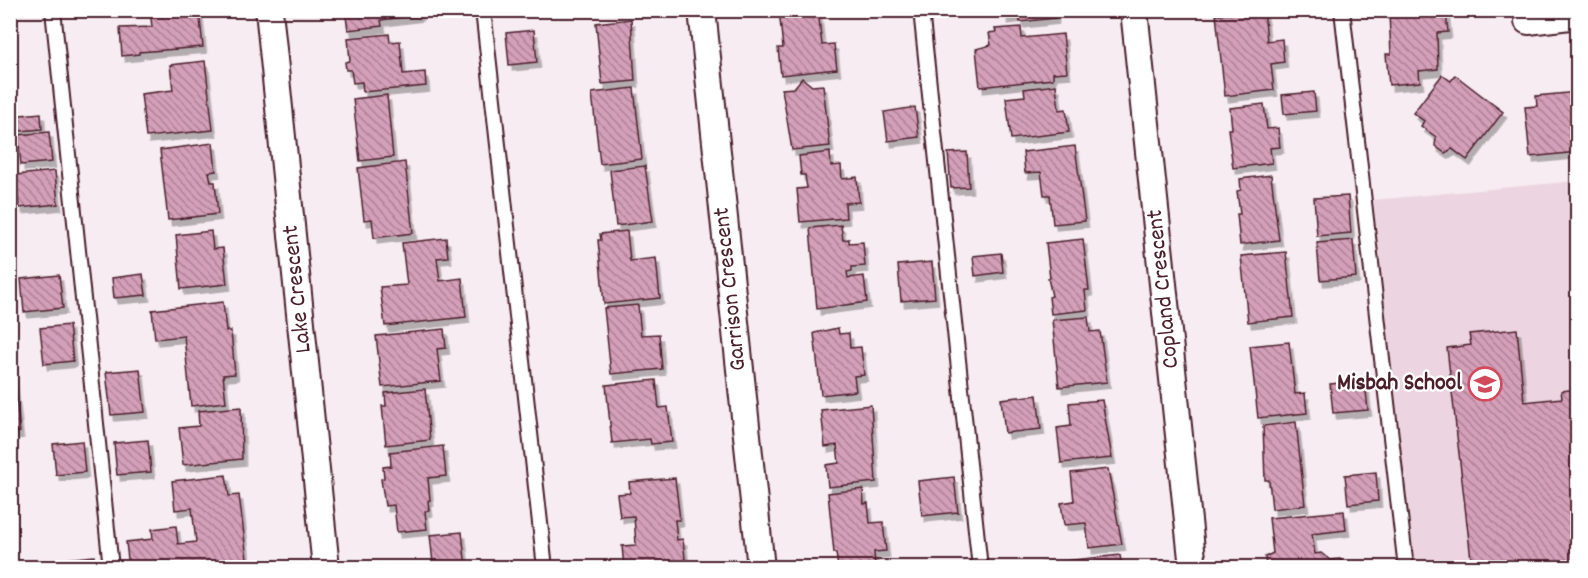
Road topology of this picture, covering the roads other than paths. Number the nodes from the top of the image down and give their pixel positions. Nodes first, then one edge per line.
1 (53, 10) edge
2 (269, 10) edge
3 (483, 10) edge
4 (702, 10) edge
5 (921, 10) edge
6 (1134, 10) edge
7 (1342, 10) edge
8 (1578, 15) edge
9 (1528, 21) dead end
10 (111, 567) edge
11 (327, 567) edge
12 (545, 567) edge
13 (761, 567) edge
14 (980, 567) edge
15 (1193, 567) edge
16 (1406, 567) edge

1 - 10 lane
2 - 11 street, Lake Crescent
3 - 12 lane
4 - 13 street, Garrison Crescent
5 - 14 lane
6 - 15 street, Copland Crescent
7 - 16 lane
8 - 9 street

